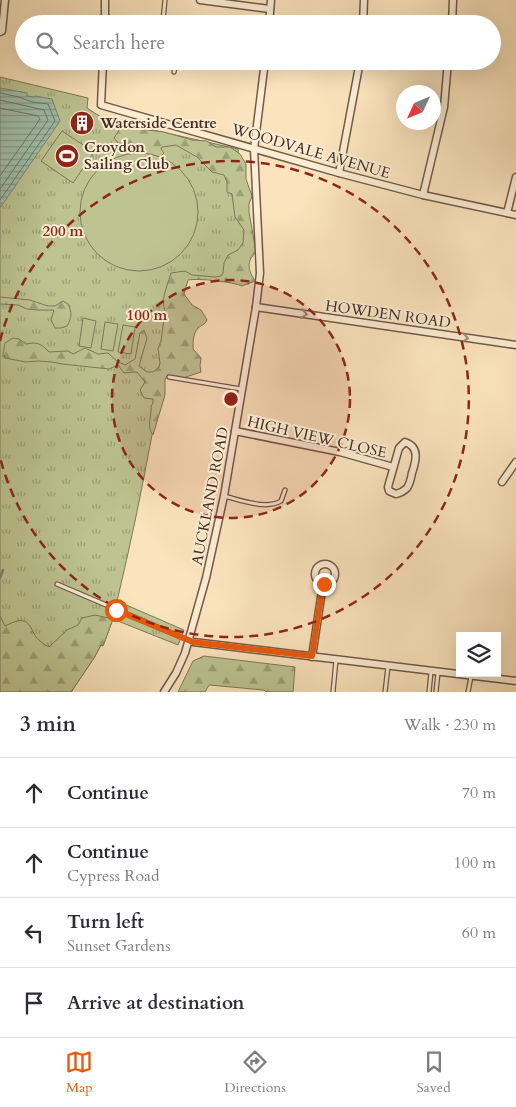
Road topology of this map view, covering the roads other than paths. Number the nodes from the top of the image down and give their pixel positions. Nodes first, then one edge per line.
1 (5, 0) edge
2 (105, 0) edge
3 (164, 0) edge
4 (200, 0) edge
5 (271, 0) edge
6 (364, 0) edge
7 (453, 0) edge
8 (270, 9) junction
9 (105, 15) edge
10 (163, 15) edge
11 (270, 15) edge
12 (363, 15) edge
13 (452, 15) edge
14 (0, 32) edge
15 (103, 70) edge
16 (264, 70) edge
17 (358, 70) edge
18 (447, 70) edge
19 (254, 149) junction
20 (339, 173) junction
21 (516, 177) edge
22 (423, 195) junction
23 (507, 213) junction
24 (516, 215) edge
25 (256, 307) junction
26 (516, 345) edge
27 (169, 377) dead end
28 (242, 389) junction
29 (235, 431) junction
30 (516, 462) edge
31 (393, 467) junction
32 (502, 482) dead end
33 (285, 490) dead end
34 (224, 496) junction
35 (57, 584) dead end
36 (323, 584) dead end
37 (188, 640) junction
38 (312, 656) junction
39 (336, 660) junction
40 (388, 667) junction
41 (435, 673) junction
42 (456, 675) edge
43 (471, 677) edge
44 (493, 677) edge
45 (516, 681) edge
46 (164, 692) edge
47 (333, 692) edge
48 (385, 692) edge
49 (429, 692) edge
50 (436, 692) edge
51 (468, 692) edge

1 - 14 street
2 - 9 street
3 - 10 lane
4 - 8 street
5 - 8 street
6 - 12 street
7 - 13 street
8 - 11 street
15 - 19 street, WOODVALE AVENUE
16 - 19 street, AUCKLAND ROAD
17 - 20 street
18 - 22 street
19 - 20 street, WOODVALE AVENUE
19 - 25 street, AUCKLAND ROAD
20 - 22 street, WOODVALE AVENUE
21 - 23 street
22 - 23 street, WOODVALE AVENUE
23 - 24 street, WOODVALE AVENUE
25 -> 26 street, HOWDEN ROAD
25 - 28 street, AUCKLAND ROAD
27 - 28 lane
28 - 29 street, AUCKLAND ROAD
29 - 31 street, HIGH VIEW CLOSE
29 - 34 street, AUCKLAND ROAD
30 - 32 street
31 - 31 street, HIGH VIEW CLOSE
33 - 34 lane
34 - 37 street, AUCKLAND ROAD
35 - 37 lane
36 - 38 street
37 - 38 street
37 - 46 street, AUCKLAND ROAD
38 - 39 street
39 - 40 street
39 - 47 lane
40 - 41 street
40 - 48 lane
41 - 42 street
41 - 49 lane
41 - 50 lane
43 - 51 lane
44 - 45 street

